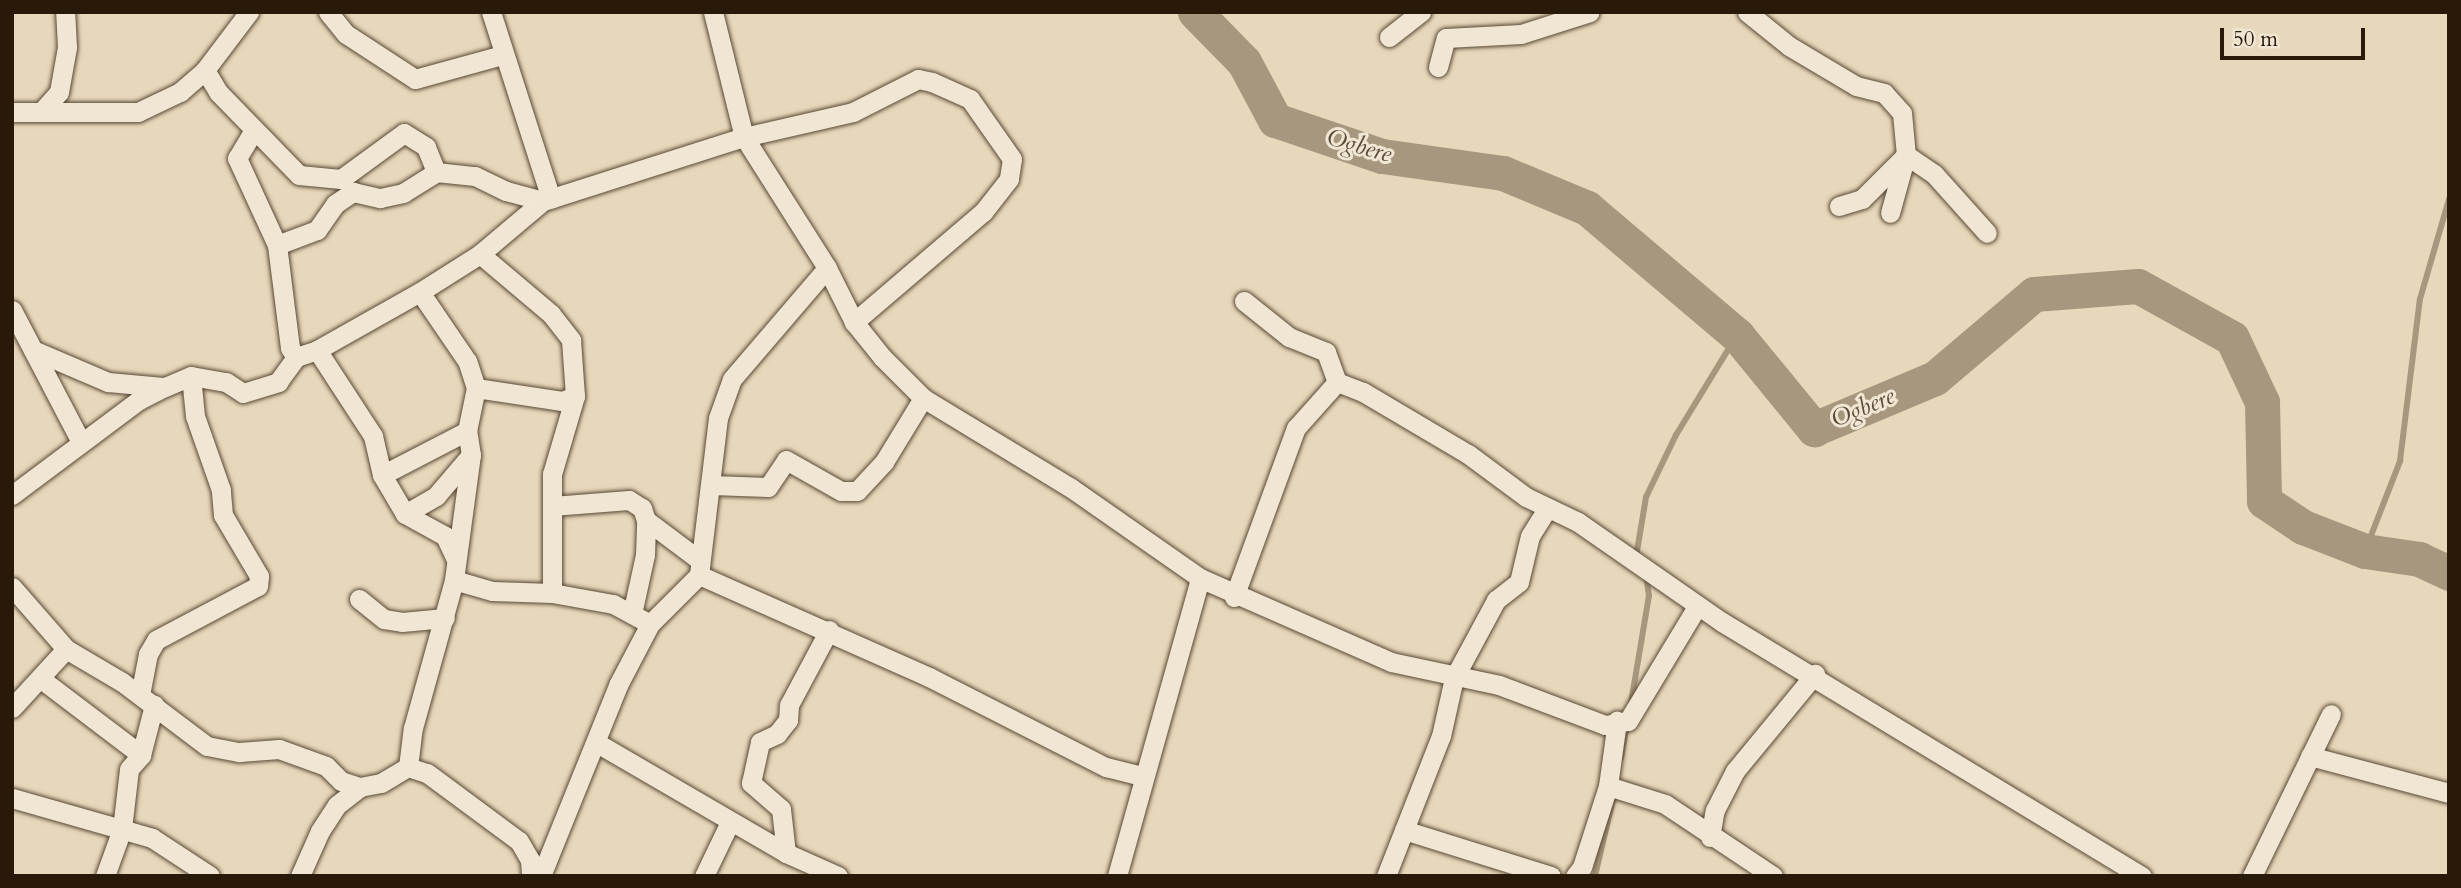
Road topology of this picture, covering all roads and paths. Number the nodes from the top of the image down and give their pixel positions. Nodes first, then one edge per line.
1 (65, 12) edge
2 (249, 12) edge
3 (328, 12) edge
4 (491, 12) edge
5 (713, 12) edge
6 (1421, 12) edge
7 (1591, 12) edge
8 (1747, 12) edge
9 (1390, 37) dead end
10 (502, 55) junction
11 (1438, 68) dead end
12 (205, 70) junction
13 (42, 111) junction
14 (12, 112) edge
15 (254, 131) junction
16 (744, 137) junction
17 (1906, 155) junction
18 (436, 172) junction
19 (547, 200) junction
20 (1839, 206) dead end
21 (1890, 213) dead end
22 (1987, 233) dead end
23 (277, 245) junction
24 (480, 254) junction
25 (827, 268) junction
26 (420, 292) junction
27 (1244, 301) dead end
28 (12, 310) edge
29 (854, 322) junction
30 (33, 350) junction
31 (317, 350) junction
32 (296, 357) junction
33 (191, 376) junction
34 (1337, 382) junction
35 (164, 387) junction
36 (476, 388) junction
37 (575, 396) junction
38 (923, 398) junction
39 (467, 431) junction
40 (81, 442) junction
41 (471, 455) junction
42 (382, 475) junction
43 (711, 485) junction
44 (12, 495) edge
45 (552, 506) junction
46 (1547, 509) junction
47 (405, 513) junction
48 (646, 520) junction
49 (698, 567) junction
50 (455, 571) junction
51 (1200, 578) junction
52 (639, 580) junction
53 (12, 587) edge
54 (552, 593) junction
55 (1234, 597) junction
56 (359, 599) dead end
57 (613, 604) junction
58 (1698, 605) junction
59 (632, 614) junction
60 (445, 618) junction
61 (650, 624) junction
62 (829, 630) junction
63 (66, 649) junction
64 (1815, 674) junction
65 (1454, 678) junction
66 (41, 679) junction
67 (147, 700) junction
68 (12, 708) edge
69 (2331, 714) dead end
70 (1617, 721) junction
71 (597, 743) junction
72 (141, 755) junction
73 (2310, 756) junction
74 (408, 767) junction
75 (1143, 776) junction
76 (1608, 786) junction
77 (360, 787) junction
78 (2449, 793) edge
79 (12, 799) edge
80 (730, 822) junction
81 (121, 828) junction
82 (1404, 830) junction
83 (1710, 836) junction
84 (786, 853) junction
85 (815, 872) edge
86 (106, 876) edge
87 (211, 876) edge
88 (300, 876) edge
89 (531, 876) edge
90 (541, 876) edge
91 (704, 876) edge
92 (838, 876) edge
93 (1117, 876) edge
94 (1387, 876) edge
95 (1551, 876) edge
96 (1575, 876) edge
97 (1773, 876) edge
98 (2142, 876) edge
99 (2252, 876) edge

1 - 13 street
2 - 12 street
3 - 10 street
4 - 10 street
5 - 16 street
6 - 9 street
7 - 11 street
8 - 17 street
10 - 19 street
12 - 13 street
12 - 15 street
13 - 14 street
15 - 18 street
15 - 23 street
16 - 19 street
16 - 25 street
16 - 29 street
17 - 20 street
17 - 21 street
17 - 22 street
18 - 19 street
18 - 23 street
19 - 24 street
23 - 32 street
24 - 26 street
24 - 37 street
25 - 29 street
25 - 43 street
26 - 31 street
26 - 36 street
27 - 34 street
28 - 30 street
29 - 38 street
30 - 35 street
30 - 40 street
31 - 32 street
31 - 42 street
32 - 33 street
33 - 35 street
33 - 67 street
34 - 46 street
34 - 55 street
35 - 40 street
36 - 37 street
36 - 39 street
37 - 45 street
38 - 43 street
38 - 51 street
39 - 41 street
39 - 42 street
40 - 44 street
41 - 47 street
41 - 50 street
42 - 47 street
43 - 49 street
45 - 48 street
45 - 54 street
46 - 58 street
46 - 65 street
47 - 50 street
48 - 49 street
48 - 52 street
49 - 61 street
49 - 62 street
50 - 54 street
50 - 60 street
51 - 55 street
51 - 75 street
52 - 57 street
52 - 59 street
53 - 63 street
54 - 57 street
55 - 65 street
56 - 60 street
57 - 59 street
58 - 64 street
58 - 70 street
59 - 61 street
60 - 74 street
61 - 71 street
62 - 75 street
62 - 84 street
63 - 66 street
63 - 67 street
64 - 83 street
64 - 98 street
65 - 70 street
65 - 82 street
66 - 68 street
66 - 72 street
67 - 72 street
67 - 77 street
69 - 73 street
70 - 76 street
71 - 80 street
71 - 90 street
72 - 81 street
73 - 78 street
73 - 99 street
74 - 77 street
74 - 89 street
75 - 93 street
76 - 83 street
76 - 96 street
77 - 88 street
79 - 81 street
80 - 84 street
80 - 91 street
81 - 86 street
81 - 87 street
82 - 94 street
82 - 95 street
83 - 97 street
84 - 85 street
85 - 92 street

